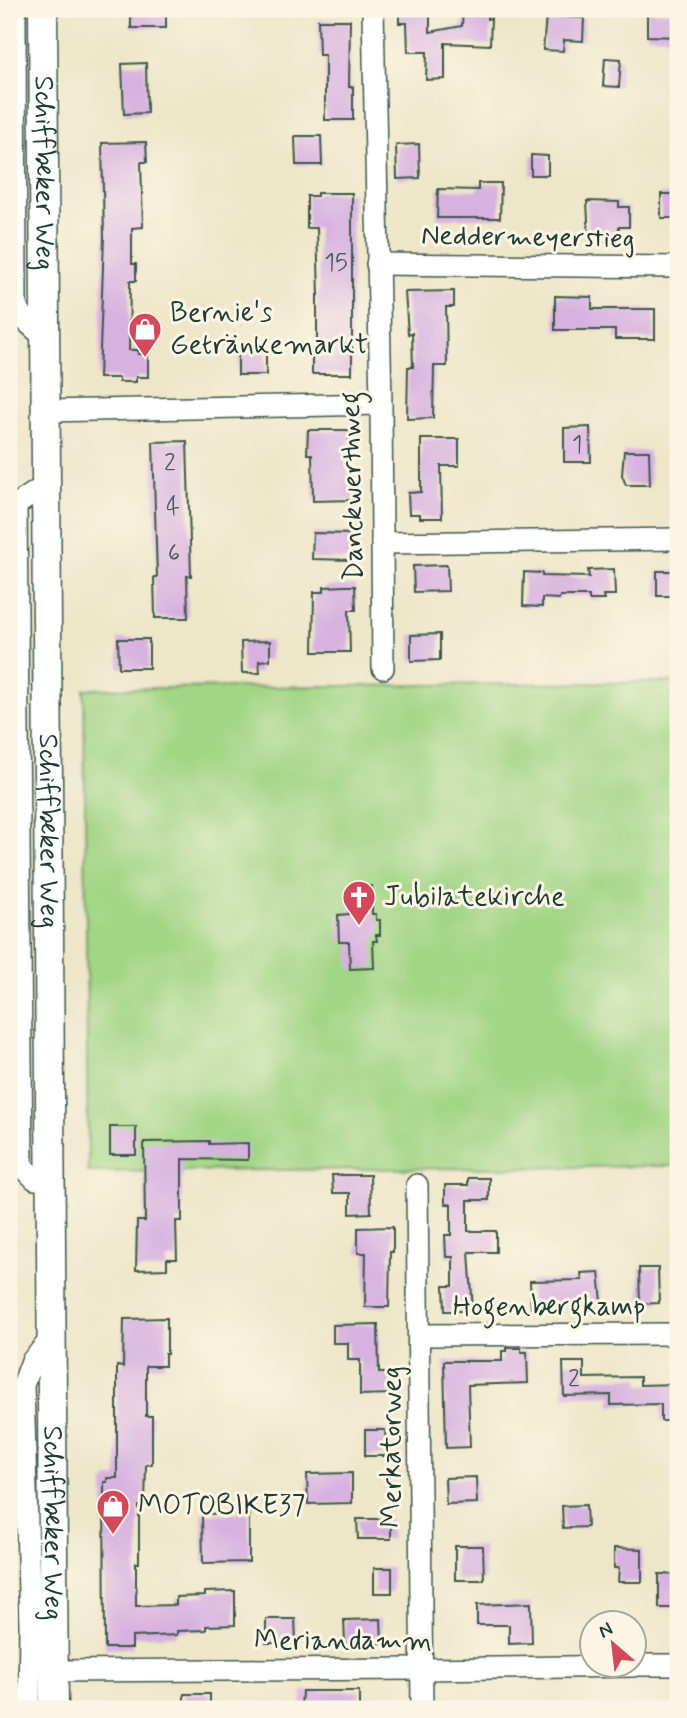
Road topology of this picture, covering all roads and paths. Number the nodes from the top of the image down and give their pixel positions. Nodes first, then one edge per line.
1 (15, 9) edge
2 (43, 9) edge
3 (373, 9) edge
4 (12, 105) edge
5 (377, 264) junction
6 (678, 267) edge
7 (13, 307) edge
8 (45, 338) junction
9 (381, 404) junction
10 (46, 411) junction
11 (46, 485) junction
12 (12, 505) edge
13 (678, 539) edge
14 (382, 543) junction
15 (383, 668) dead end
16 (13, 683) edge
17 (14, 874) edge
18 (15, 1166) edge
19 (51, 1179) junction
20 (417, 1185) dead end
21 (678, 1334) edge
22 (419, 1335) junction
23 (52, 1338) junction
24 (19, 1627) edge
25 (648, 1665) edge
26 (678, 1665) edge
27 (578, 1666) edge
28 (421, 1669) junction
29 (54, 1671) junction
30 (29, 1709) edge
31 (54, 1709) edge
32 (422, 1709) edge

1 - 4 street, Schiffbeker Weg
2 - 8 main road, Schiffbeker Weg
3 - 5 street, Danckwerthweg
4 - 7 street, Schiffbeker Weg
5 - 6 street, Neddermeyerstieg
5 - 9 street, Danckwerthweg
7 - 8 street, Schiffbeker Weg
8 - 10 main road, Schiffbeker Weg
9 - 10 street
9 - 14 street, Danckwerthweg
10 - 11 main road, Schiffbeker Weg
11 - 12 street, Schiffbeker Weg
11 - 19 main road, Schiffbeker Weg
12 - 16 street, Schiffbeker Weg
13 - 14 street
14 - 15 street, Danckwerthweg
16 - 17 street, Schiffbeker Weg
17 - 18 street, Schiffbeker Weg
18 - 19 street, Schiffbeker Weg
19 - 23 main road, Schiffbeker Weg
20 - 22 street, Merkatorweg
21 - 22 street, Hogenbergkamp
22 - 28 street, Merkatorweg
23 - 24 street, Schiffbeker Weg
23 - 29 main road, Schiffbeker Weg
24 - 30 street, Schiffbeker Weg
25 - 26 street, Meriandamm
27 - 28 street, Meriandamm
28 - 29 street, Meriandamm
28 - 32 street, Merkatorweg
29 - 31 main road, Schiffbeker Weg

